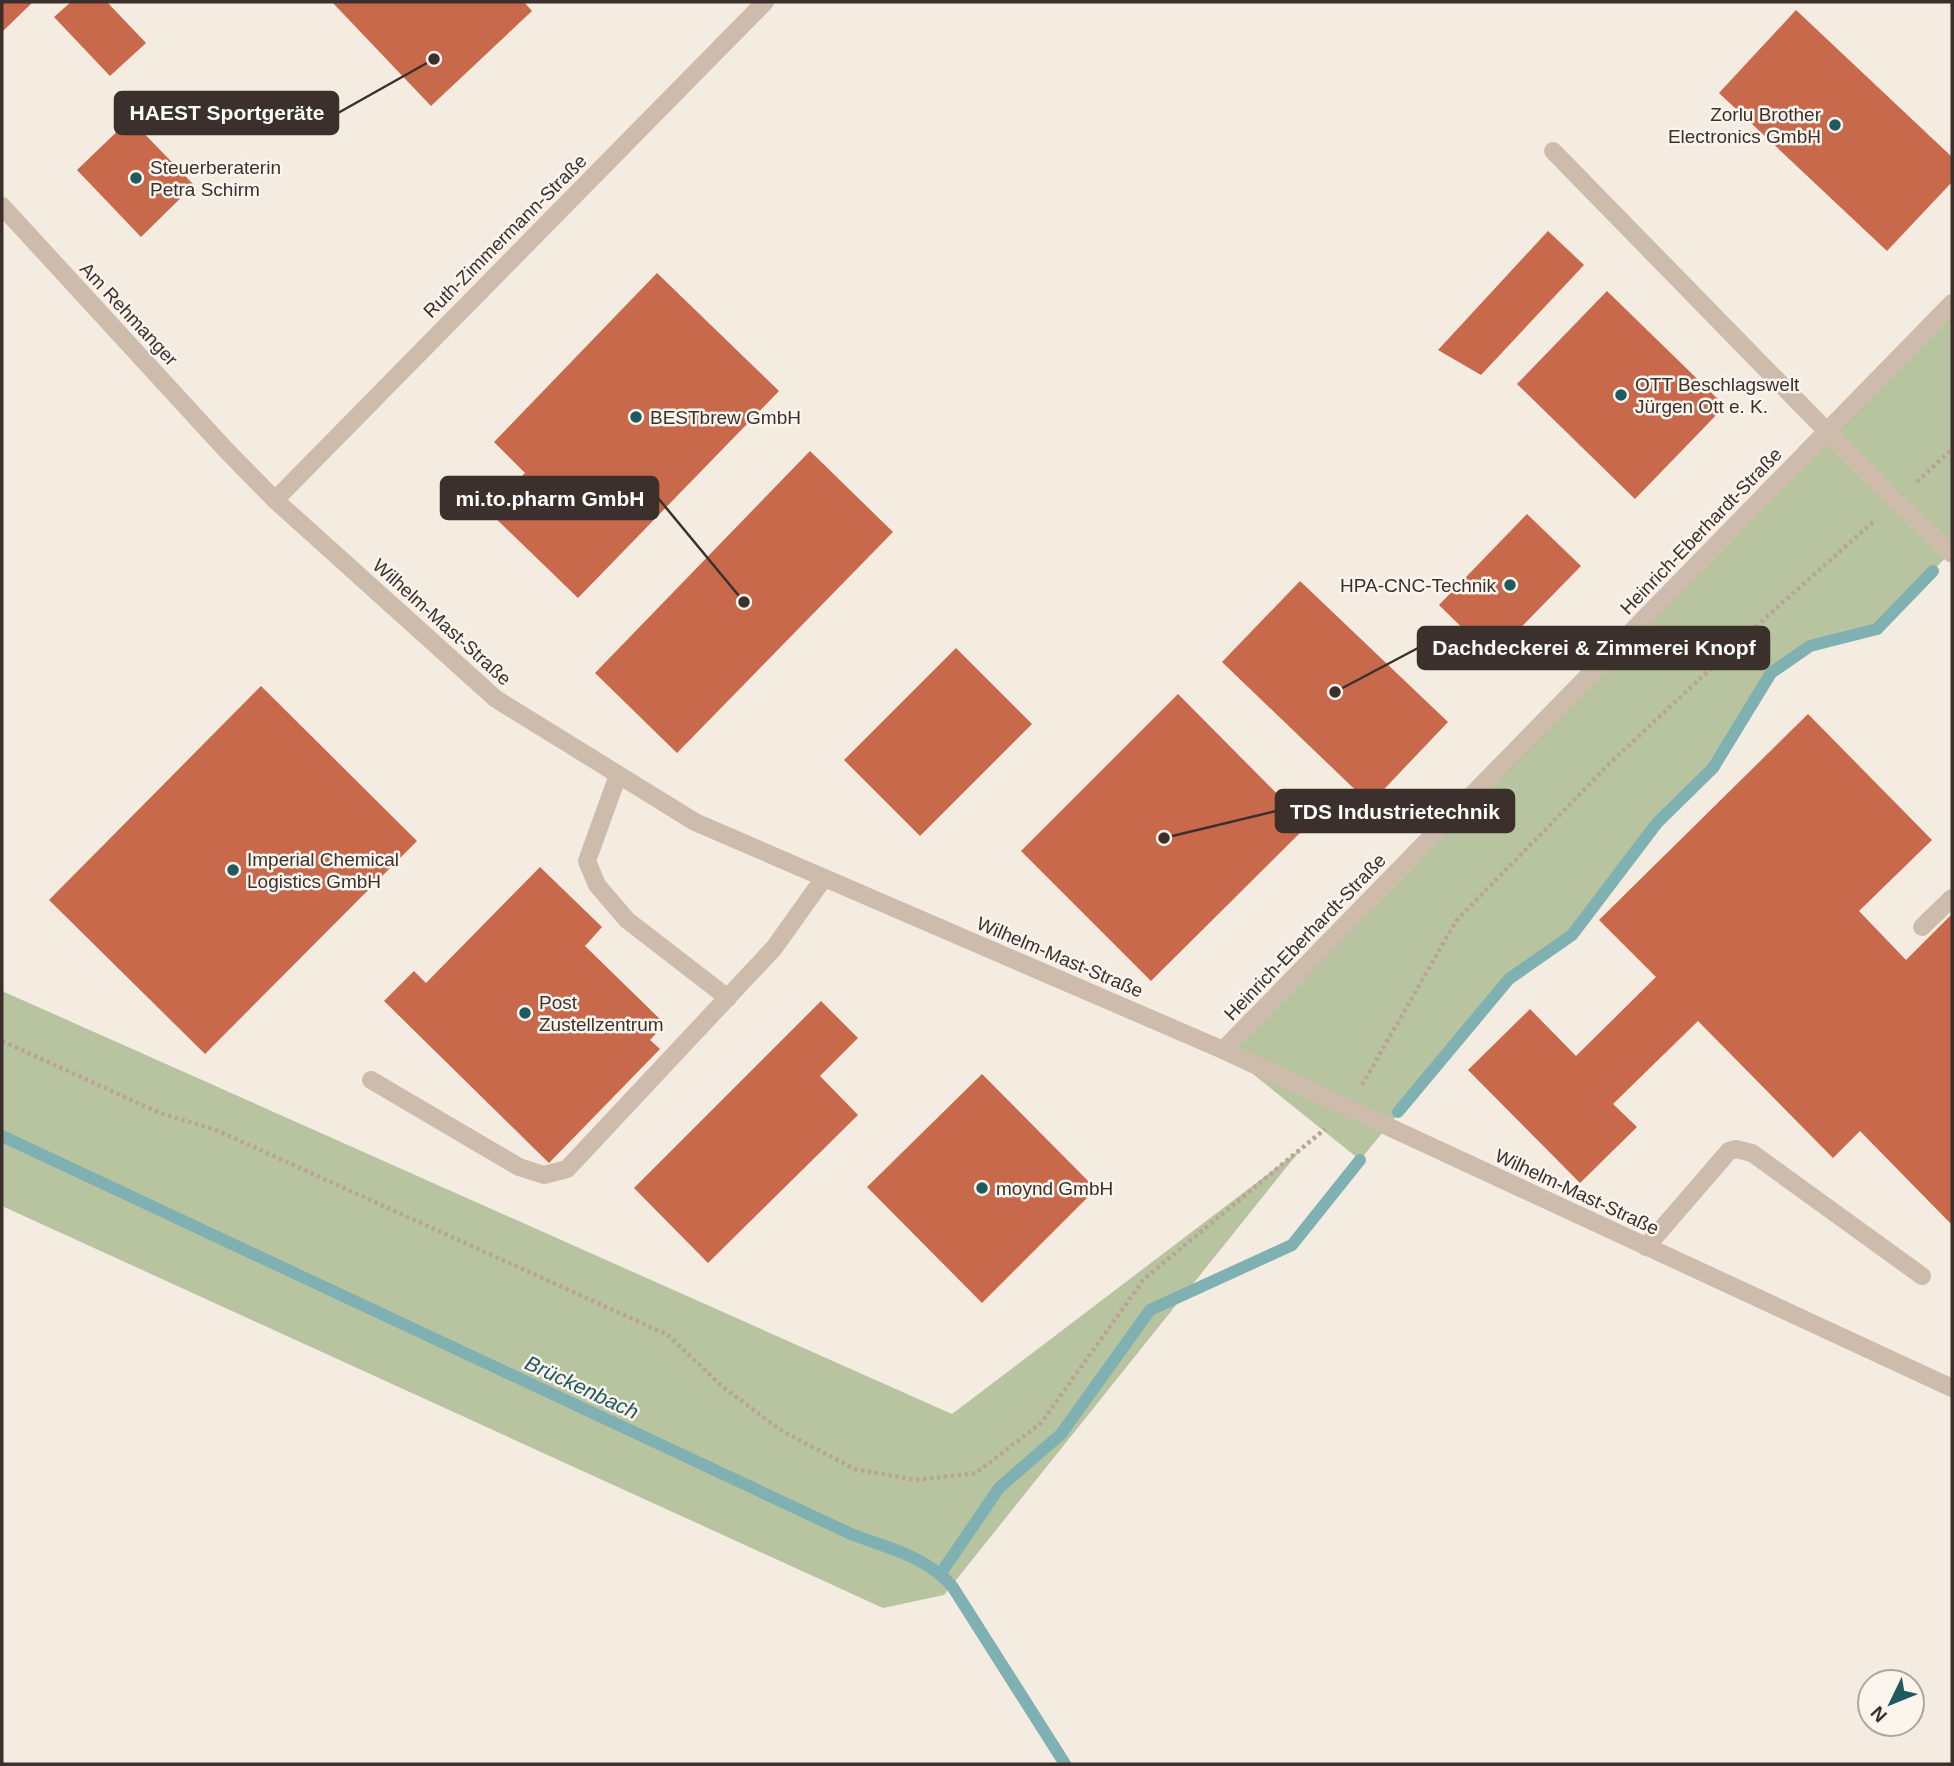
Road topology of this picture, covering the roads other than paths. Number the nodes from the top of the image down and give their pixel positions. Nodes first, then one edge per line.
1 (765, 2) edge
2 (1553, 152) dead end
3 (2, 206) edge
4 (1952, 303) edge
5 (1827, 432) junction
6 (226, 450) joint
7 (275, 500) junction
8 (1952, 554) edge
9 (618, 775) junction
10 (824, 878) junction
11 (1952, 898) edge
12 (1922, 927) dead end
13 (728, 998) junction
14 (1223, 1050) junction
15 (371, 1080) dead end
16 (1646, 1247) junction
17 (1922, 1276) dead end
18 (1952, 1388) edge

1 - 7 street, Ruth-Zimmermann-Straße
2 - 5 street
3 - 6 street, Am Rehmanger
4 - 5 street, Heinrich-Eberhardt-Straße
5 - 8 street
5 - 14 street, Heinrich-Eberhardt-Straße
6 - 7 street, Wilhelm-Mast-Straße
7 - 9 street, Wilhelm-Mast-Straße
9 - 10 street, Wilhelm-Mast-Straße
9 - 13 street
10 - 13 street
10 - 14 street, Wilhelm-Mast-Straße
11 - 12 street
13 - 15 street
14 - 16 street, Wilhelm-Mast-Straße
16 - 17 street
16 - 18 street, Wilhelm-Mast-Straße

